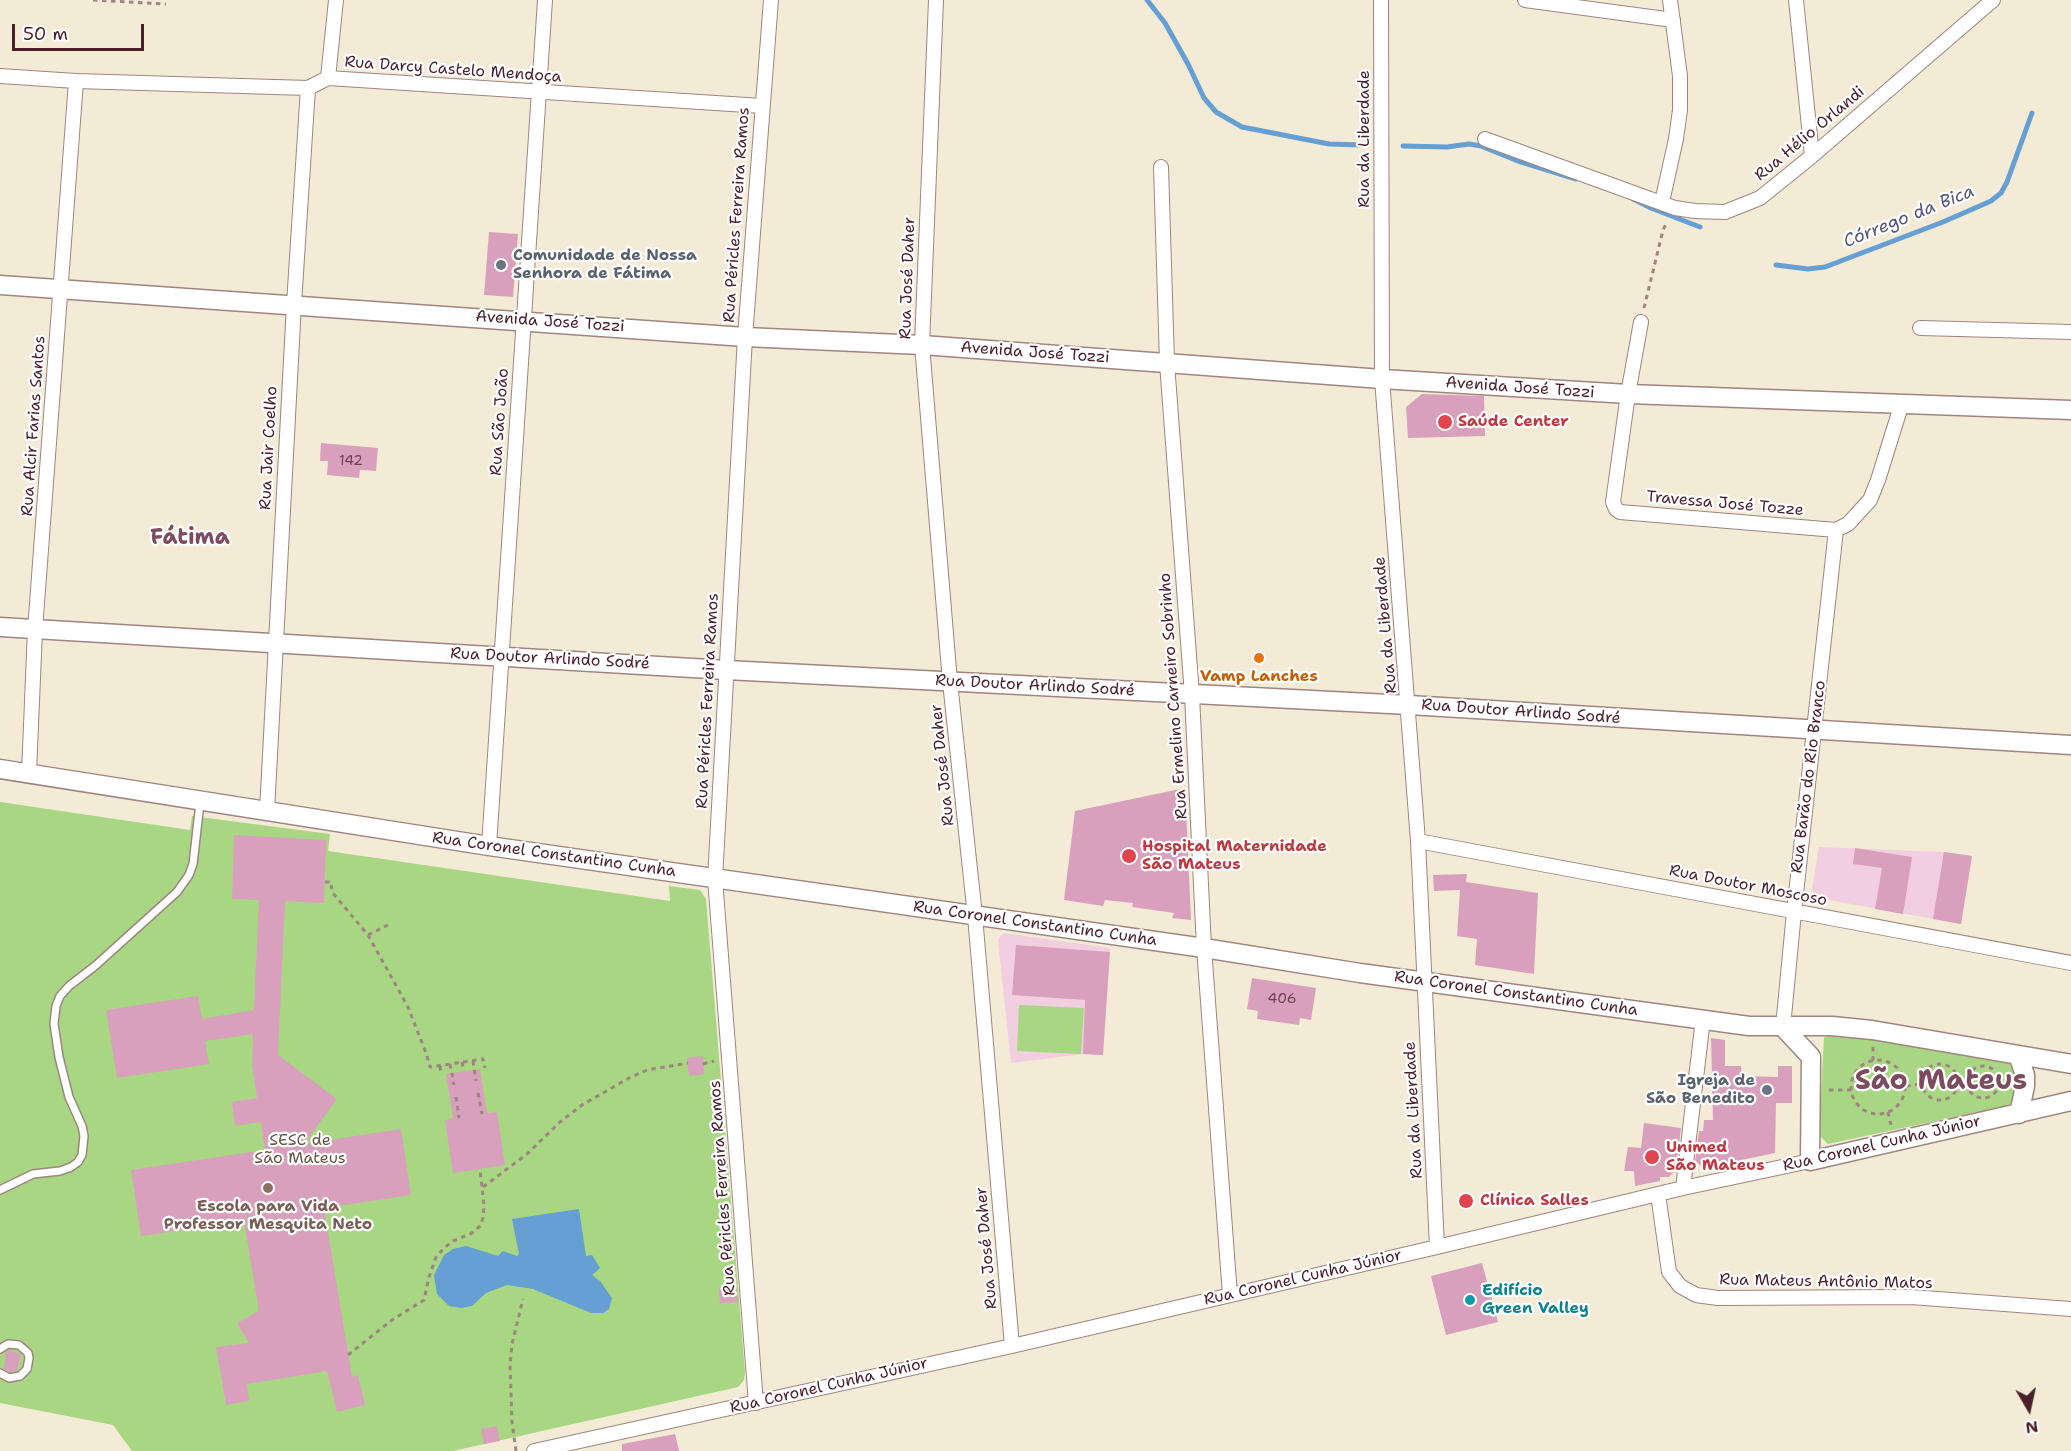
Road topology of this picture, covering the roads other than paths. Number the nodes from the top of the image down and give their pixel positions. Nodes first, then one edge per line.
1 (336, 0) edge
2 (545, 0) edge
3 (771, 0) edge
4 (936, 0) edge
5 (1381, 0) edge
6 (1670, 0) edge
7 (1796, 0) edge
8 (1993, 0) edge
9 (1532, 1) edge
10 (1673, 20) junction
11 (0, 76) edge
12 (328, 78) junction
13 (76, 81) junction
14 (308, 88) junction
15 (540, 93) junction
16 (762, 106) junction
17 (1485, 139) dead end
18 (1812, 156) junction
19 (1161, 167) dead end
20 (1662, 202) junction
21 (0, 285) edge
22 (61, 289) junction
23 (294, 304) junction
24 (524, 320) junction
25 (1641, 322) road end
26 (1920, 328) dead end
27 (2071, 332) edge
28 (745, 337) junction
29 (922, 345) junction
30 (1167, 363) junction
31 (1382, 379) junction
32 (1628, 394) junction
33 (1902, 403) junction
34 (2071, 411) edge
35 (1836, 530) junction
36 (0, 627) edge
37 (35, 630) junction
38 (275, 642) junction
39 (501, 657) junction
40 (726, 670) junction
41 (950, 682) junction
42 (1192, 695) junction
43 (1409, 705) junction
44 (1815, 730) junction
45 (2071, 745) edge
46 (0, 769) edge
47 (29, 773) junction
48 (200, 800) junction
49 (267, 811) junction
50 (1418, 841) junction
51 (489, 846) junction
52 (715, 879) junction
53 (1794, 912) junction
54 (975, 916) junction
55 (1204, 948) junction
56 (2071, 963) edge
57 (1425, 982) junction
58 (1703, 1019) junction
59 (1832, 1026) junction
60 (1783, 1027) junction
61 (2018, 1055) junction
62 (1811, 1057) junction
63 (2071, 1064) edge
64 (2071, 1101) edge
65 (2019, 1114) junction
66 (1810, 1161) junction
67 (1683, 1188) junction
68 (0, 1190) edge
69 (1658, 1194) junction
70 (1437, 1248) junction
71 (1230, 1295) junction
72 (2071, 1309) edge
73 (1012, 1346) junction
74 (0, 1349) edge
75 (0, 1373) edge
76 (756, 1403) junction
77 (534, 1451) edge

1 - 12 street
2 - 15 street, Rua São João
3 - 16 street, Rua Péricles Ferreira Ramos
4 - 29 street, Rua José Daher
5 - 31 street, Rua da Liberdade
6 - 10 street
7 - 18 street
8 - 18 street, Rua Hélio Orlandi
9 - 10 street
10 - 20 street
11 - 13 street, Rua Darcy Castelo Mendoça
12 - 14 street, Rua Darcy Castelo Mendoça
12 - 15 street, Rua Darcy Castelo Mendoça
13 - 14 street, Rua Darcy Castelo Mendoça
13 - 22 street, Rua Alcir Farias Santos
14 - 23 street, Rua Jair Coelho
15 - 16 street, Rua Darcy Castelo Mendoça
15 - 24 street, Rua São João
16 - 28 street, Rua Péricles Ferreira Ramos
17 - 20 street, Rua Hélio Orlandi
18 - 20 street, Rua Hélio Orlandi
19 - 30 street, Rua Ermelino Carneiro Sobrinho
21 - 22 street, Avenida José Tozzi
22 - 23 street, Avenida José Tozzi
22 - 37 street, Rua Alcir Farias Santos
23 - 24 street, Avenida José Tozzi
23 - 38 street, Rua Jair Coelho
24 - 28 street, Avenida José Tozzi
24 - 39 street, Rua São João
25 - 32 street
26 - 27 street
28 - 29 street, Avenida José Tozzi
28 - 40 street, Rua Péricles Ferreira Ramos
29 - 30 street, Avenida José Tozzi
29 - 41 street, Rua José Daher
30 - 31 street, Avenida José Tozzi
30 - 42 street, Rua Ermelino Carneiro Sobrinho
31 - 32 street, Avenida José Tozzi
31 - 43 street, Rua da Liberdade
32 - 33 street, Avenida José Tozzi
32 - 35 street, Travessa José Tozze
33 - 34 street, Avenida José Tozzi
33 - 35 street
35 - 44 street, Rua Barão do Rio Branco
36 - 37 street, Rua Doutor Arlindo Sodré
37 - 38 street, Rua Doutor Arlindo Sodré
37 - 47 street, Rua Alcir Farias Santos
38 - 39 street, Rua Doutor Arlindo Sodré
38 - 49 street, Rua Jair Coelho
39 - 40 street, Rua Doutor Arlindo Sodré
39 - 51 street, Rua São João
40 - 41 street, Rua Doutor Arlindo Sodré
40 - 52 street, Rua Péricles Ferreira Ramos
41 - 42 street, Rua Doutor Arlindo Sodré
41 - 54 street, Rua José Daher
42 - 43 street, Rua Doutor Arlindo Sodré
42 - 55 street, Rua Ermelino Carneiro Sobrinho
43 - 44 street, Rua Doutor Arlindo Sodré
43 - 50 street, Rua da Liberdade
44 - 45 street, Rua Doutor Arlindo Sodré
44 - 53 street, Rua Barão do Rio Branco
46 - 47 street, Rua Coronel Constantino Cunha
47 - 48 street, Rua Coronel Constantino Cunha
48 - 49 street, Rua Coronel Constantino Cunha
48 - 68 lane
49 - 51 street, Rua Coronel Constantino Cunha
50 - 53 street, Rua Doutor Moscoso
50 - 57 street, Rua da Liberdade
51 - 52 street, Rua Coronel Constantino Cunha
52 - 54 street, Rua Coronel Constantino Cunha
52 - 76 street, Rua Péricles Ferreira Ramos
53 - 56 street, Rua Doutor Moscoso
53 - 60 street, Rua Barão do Rio Branco
54 - 55 street, Rua Coronel Constantino Cunha
54 - 73 street, Rua José Daher
55 - 57 street, Rua Coronel Constantino Cunha
55 - 71 street, Rua Ermelino Carneiro Sobrinho
57 - 58 street, Rua Coronel Constantino Cunha
57 - 70 street, Rua da Liberdade
58 - 60 street, Rua Coronel Constantino Cunha
58 - 67 street
59 - 60 street, Rua Coronel Constantino Cunha
59 - 61 street, Rua Coronel Constantino Cunha
59 - 62 street
60 - 62 street
61 - 63 street, Rua Coronel Constantino Cunha
61 - 65 street
62 - 66 street
64 - 65 street, Rua Coronel Cunha Júnior
65 - 66 street, Rua Coronel Cunha Júnior
66 - 67 street, Rua Coronel Cunha Júnior
67 - 69 street, Rua Coronel Cunha Júnior
69 - 70 street, Rua Coronel Cunha Júnior
69 - 72 street, Rua Mateus Antônio Matos
70 - 71 street, Rua Coronel Cunha Júnior
71 - 73 street, Rua Coronel Cunha Júnior
73 - 76 street, Rua Coronel Cunha Júnior
74 - 75 lane
76 - 77 street, Rua Coronel Cunha Júnior

